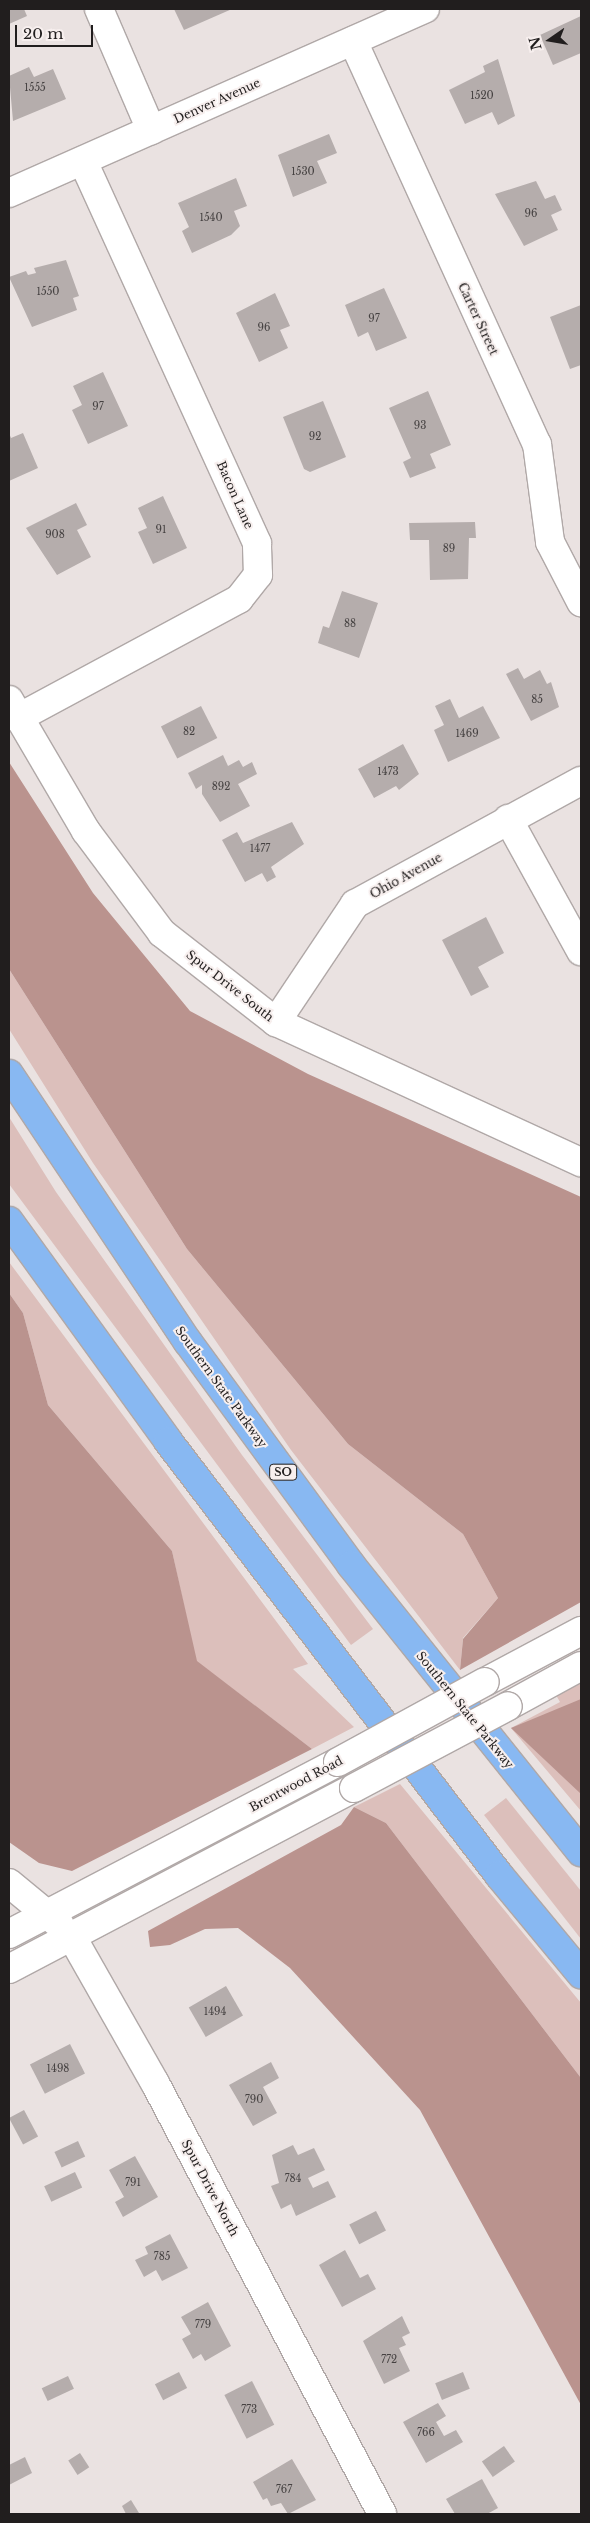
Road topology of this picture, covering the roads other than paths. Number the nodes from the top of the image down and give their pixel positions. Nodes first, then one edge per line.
1 (99, 9) edge
2 (425, 9) edge
3 (353, 41) junction
4 (151, 130) junction
5 (83, 161) junction
6 (9, 193) edge
7 (581, 602) edge
8 (13, 709) edge
9 (581, 780) edge
10 (508, 819) junction
11 (581, 951) edge
12 (276, 1022) junction
13 (9, 1074) edge
14 (581, 1162) edge
15 (9, 1221) edge
16 (581, 1631) edge
17 (581, 1666) edge
18 (581, 1852) edge
19 (9, 1883) edge
20 (48, 1913) junction
21 (9, 1934) edge
22 (72, 1937) junction
23 (9, 1969) edge
24 (581, 1974) edge
25 (382, 2514) edge

1 - 4 street
2 - 3 street, Denver Avenue
3 - 4 street, Denver Avenue
3 - 7 street, Carter Street
4 - 5 street, Denver Avenue
5 - 6 street, Denver Avenue
5 - 8 street, Bacon Lane
8 - 12 street, Spur Drive South
9 - 10 street, Ohio Avenue
10 - 11 street
10 - 12 street, Ohio Avenue
12 - 14 street, Spur Drive South
13 - 18 highway, Southern State Parkway / SO
15 - 24 highway
16 - 20 street, Brentwood Road, bridge
17 - 22 street, bridge
19 - 20 street, Spur Drive North
20 - 21 street, Brentwood Road
20 - 22 street, Spur Drive North
22 - 23 street
22 - 25 street, Spur Drive North

